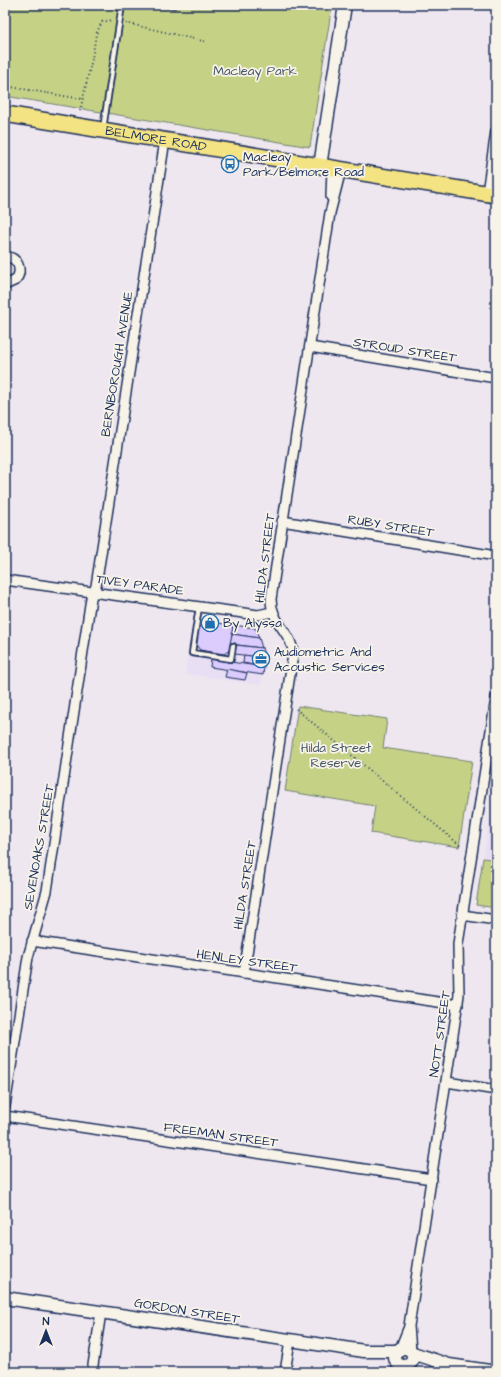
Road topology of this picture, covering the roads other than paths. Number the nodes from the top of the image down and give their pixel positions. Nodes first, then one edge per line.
1 (122, 5) edge
2 (345, 5) edge
3 (5, 114) edge
4 (103, 130) junction
5 (496, 131) edge
6 (165, 140) junction
7 (331, 168) junction
8 (491, 194) edge
9 (5, 256) edge
10 (5, 285) edge
11 (310, 347) junction
12 (496, 378) edge
13 (282, 521) junction
14 (496, 556) edge
15 (5, 580) edge
16 (94, 592) junction
17 (199, 606) junction
18 (272, 612) junction
19 (233, 646) dead end
20 (496, 698) edge
21 (492, 747) edge
22 (462, 915) junction
23 (496, 920) edge
24 (32, 942) junction
25 (244, 973) junction
26 (458, 1005) junction
27 (447, 1082) junction
28 (496, 1090) edge
29 (5, 1106) edge
30 (5, 1116) edge
31 (432, 1179) junction
32 (5, 1298) edge
33 (101, 1312) junction
34 (290, 1341) junction
35 (404, 1353) junction
36 (449, 1364) junction
37 (92, 1372) edge
38 (285, 1372) edge
39 (496, 1372) edge

1 - 4 lane
2 - 7 street
3 - 4 main road, BELMORE ROAD
4 - 6 main road, BELMORE ROAD
5 - 8 street
6 - 7 main road, BELMORE ROAD
6 - 16 street, BERNBOROUGH AVENUE
7 - 8 main road, BELMORE ROAD
7 - 11 street, HILDA STREET
9 - 10 street
11 - 12 street, STROUD STREET
11 - 13 street, HILDA STREET
13 - 14 street, RUBY STREET
13 - 18 street, HILDA STREET
15 - 16 street, TIVEY PARADE
16 - 17 street, TIVEY PARADE
16 - 24 street, SEVENOAKS STREET
17 - 18 street, TIVEY PARADE
17 - 19 lane
18 - 25 street, HILDA STREET
20 - 21 street, NOTT STREET
21 - 22 street, NOTT STREET
22 - 23 street
22 - 26 street, NOTT STREET
24 - 25 street, HENLEY STREET
24 - 29 street, SEVENOAKS STREET
25 - 26 street, HENLEY STREET
26 - 27 street, NOTT STREET
27 - 28 street
27 - 31 street, NOTT STREET
30 - 31 street, FREEMAN STREET
31 - 35 street, NOTT STREET
32 - 33 street, GORDON STREET
33 - 34 street, GORDON STREET
33 - 37 street
34 - 35 street, GORDON STREET
34 - 38 street
35 - 36 street, GORDON STREET
35 - 36 street, GORDON STREET
36 - 39 street, GORDON STREET

